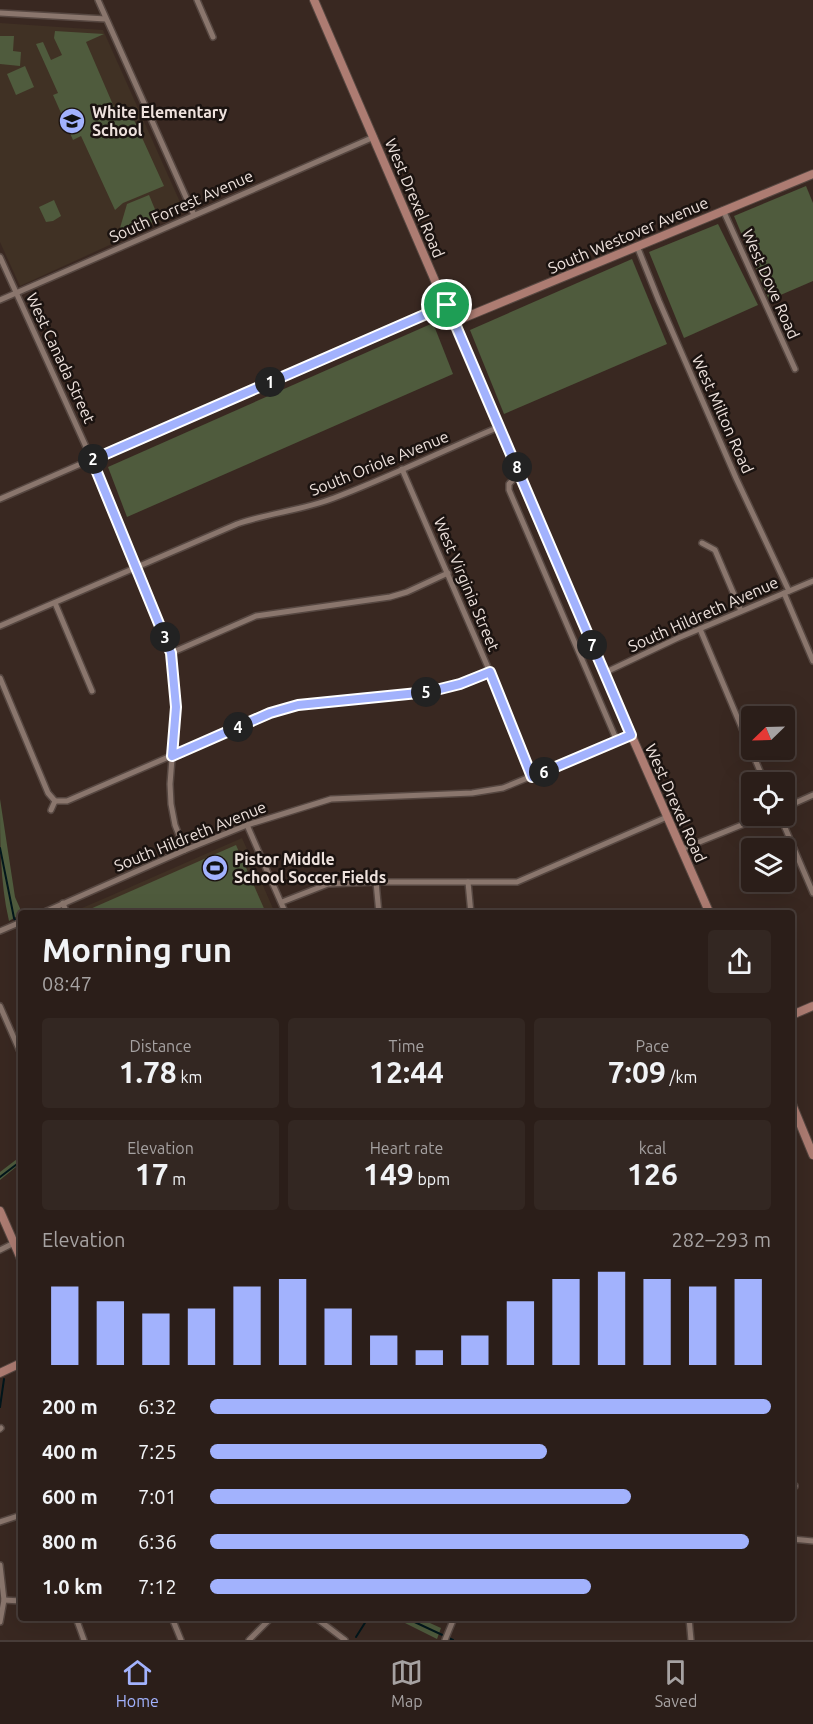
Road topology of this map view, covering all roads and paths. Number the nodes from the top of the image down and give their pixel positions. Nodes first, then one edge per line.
1 (98, 0) edge
2 (198, 0) edge
3 (314, 0) edge
4 (0, 13) edge
5 (106, 19) junction
6 (213, 37) dead end
7 (374, 137) junction
8 (813, 175) edge
9 (723, 210) junction
10 (194, 215) junction
11 (637, 246) junction
12 (0, 257) edge
13 (16, 293) junction
14 (0, 300) edge
15 (447, 305) junction
16 (454, 321) junction
17 (795, 369) dead end
18 (499, 427) junction
19 (92, 460) junction
20 (402, 469) junction
21 (519, 472) junction
22 (0, 499) edge
23 (702, 543) dead end
24 (137, 568) junction
25 (448, 573) junction
26 (813, 581) edge
27 (786, 592) junction
28 (55, 603) junction
29 (741, 612) junction
30 (0, 626) edge
31 (700, 629) junction
32 (171, 653) junction
33 (813, 661) edge
34 (490, 672) junction
35 (604, 673) junction
36 (0, 678) edge
37 (92, 690) dead end
38 (631, 735) junction
39 (617, 741) junction
40 (172, 756) junction
41 (760, 772) edge
42 (532, 777) junction
43 (813, 795) edge
44 (55, 801) junction
45 (795, 802) edge
46 (51, 810) dead end
47 (668, 817) junction
48 (247, 825) junction
49 (741, 825) edge
50 (784, 826) edge
51 (682, 849) junction
52 (185, 850) junction
53 (376, 882) junction
54 (468, 882) junction
55 (813, 893) edge
56 (282, 902) junction
57 (63, 903) junction
58 (48, 910) edge
59 (66, 910) edge
60 (285, 910) edge
61 (379, 910) edge
62 (471, 910) edge
63 (708, 910) edge
64 (18, 923) edge
65 (0, 931) edge
66 (813, 1005) edge
67 (0, 1006) edge
68 (795, 1014) edge
69 (18, 1047) edge
70 (795, 1111) edge
71 (813, 1155) edge
72 (0, 1211) edge
73 (14, 1243) junction
74 (0, 1250) edge
75 (18, 1252) edge
76 (18, 1364) edge
77 (0, 1373) edge
78 (18, 1516) edge
79 (0, 1522) edge
80 (795, 1539) edge
81 (813, 1541) edge
82 (0, 1565) edge
83 (4, 1600) junction
84 (18, 1601) edge
85 (77, 1621) edge
86 (173, 1621) edge
87 (268, 1621) edge
88 (320, 1621) edge
89 (453, 1621) edge
90 (689, 1621) edge
91 (0, 1622) edge
92 (84, 1640) edge
93 (181, 1640) edge
94 (249, 1640) edge
95 (345, 1640) edge
96 (445, 1640) edge
97 (691, 1640) edge

1 - 5 street
2 - 6 street
3 - 7 street, West Drexel Road
4 - 5 street
5 - 10 street
7 - 10 street, South Forrest Avenue
7 - 15 street, West Drexel Road
8 - 9 street, South Westover Avenue
9 - 11 street, South Westover Avenue
9 - 17 street, West Dove Road
10 - 13 street, South Forrest Avenue
11 - 16 street, South Westover Avenue
11 - 27 street, West Milton Road
12 - 13 street, West Canada Street
13 - 14 street, South Forrest Avenue
13 - 19 street, West Canada Street
15 - 16 street, West Drexel Road
15 - 19 street
16 - 18 street, West Drexel Road
18 - 20 street, South Oriole Avenue
18 - 21 street, West Drexel Road
19 - 22 street
19 - 24 street, West Canada Street
20 - 24 street, South Oriole Avenue
20 - 25 street, West Virginia Street
21 - 35 street, West Drexel Road
21 - 39 street
23 - 29 street
24 - 28 street, South Oriole Avenue
24 - 32 street, West Canada Street
25 - 32 street
25 - 34 street, West Virginia Street
26 - 27 street, South Hildreth Avenue
27 - 29 street, South Hildreth Avenue
27 - 33 street, West Milton Road
28 - 30 street, South Oriole Avenue
28 - 37 street
29 - 31 street, South Hildreth Avenue
31 - 35 street, South Hildreth Avenue
31 - 41 street
32 - 40 street, West Canada Street
34 - 40 street
34 - 42 street, West Virginia Street
35 - 38 street, West Drexel Road
36 - 44 street
38 - 39 street, South Hildreth Avenue
38 - 47 street, West Drexel Road
39 - 42 street, South Hildreth Avenue
40 - 44 street
40 - 52 street, West Canada Street
42 - 48 street, South Hildreth Avenue
43 - 45 street
44 - 46 street
47 - 51 street, West Drexel Road
47 - 54 street
48 - 52 street, South Hildreth Avenue
48 - 56 street
49 - 51 street
50 - 55 street
51 - 63 street, West Drexel Road
52 - 57 street, South Hildreth Avenue
53 - 54 street
53 - 56 street
53 - 61 street
54 - 62 street
56 - 60 street
57 - 58 street, South Hildreth Avenue
57 - 59 street
64 - 65 street
66 - 68 street
67 - 69 street
70 - 71 street
72 - 73 street
73 - 74 street
73 - 75 street
76 - 77 street
78 - 79 street
80 - 81 street
82 - 83 street
83 - 84 street
83 - 91 street
85 - 92 street
86 - 93 street
87 - 94 street
88 - 95 street
89 - 96 street
90 - 97 street

